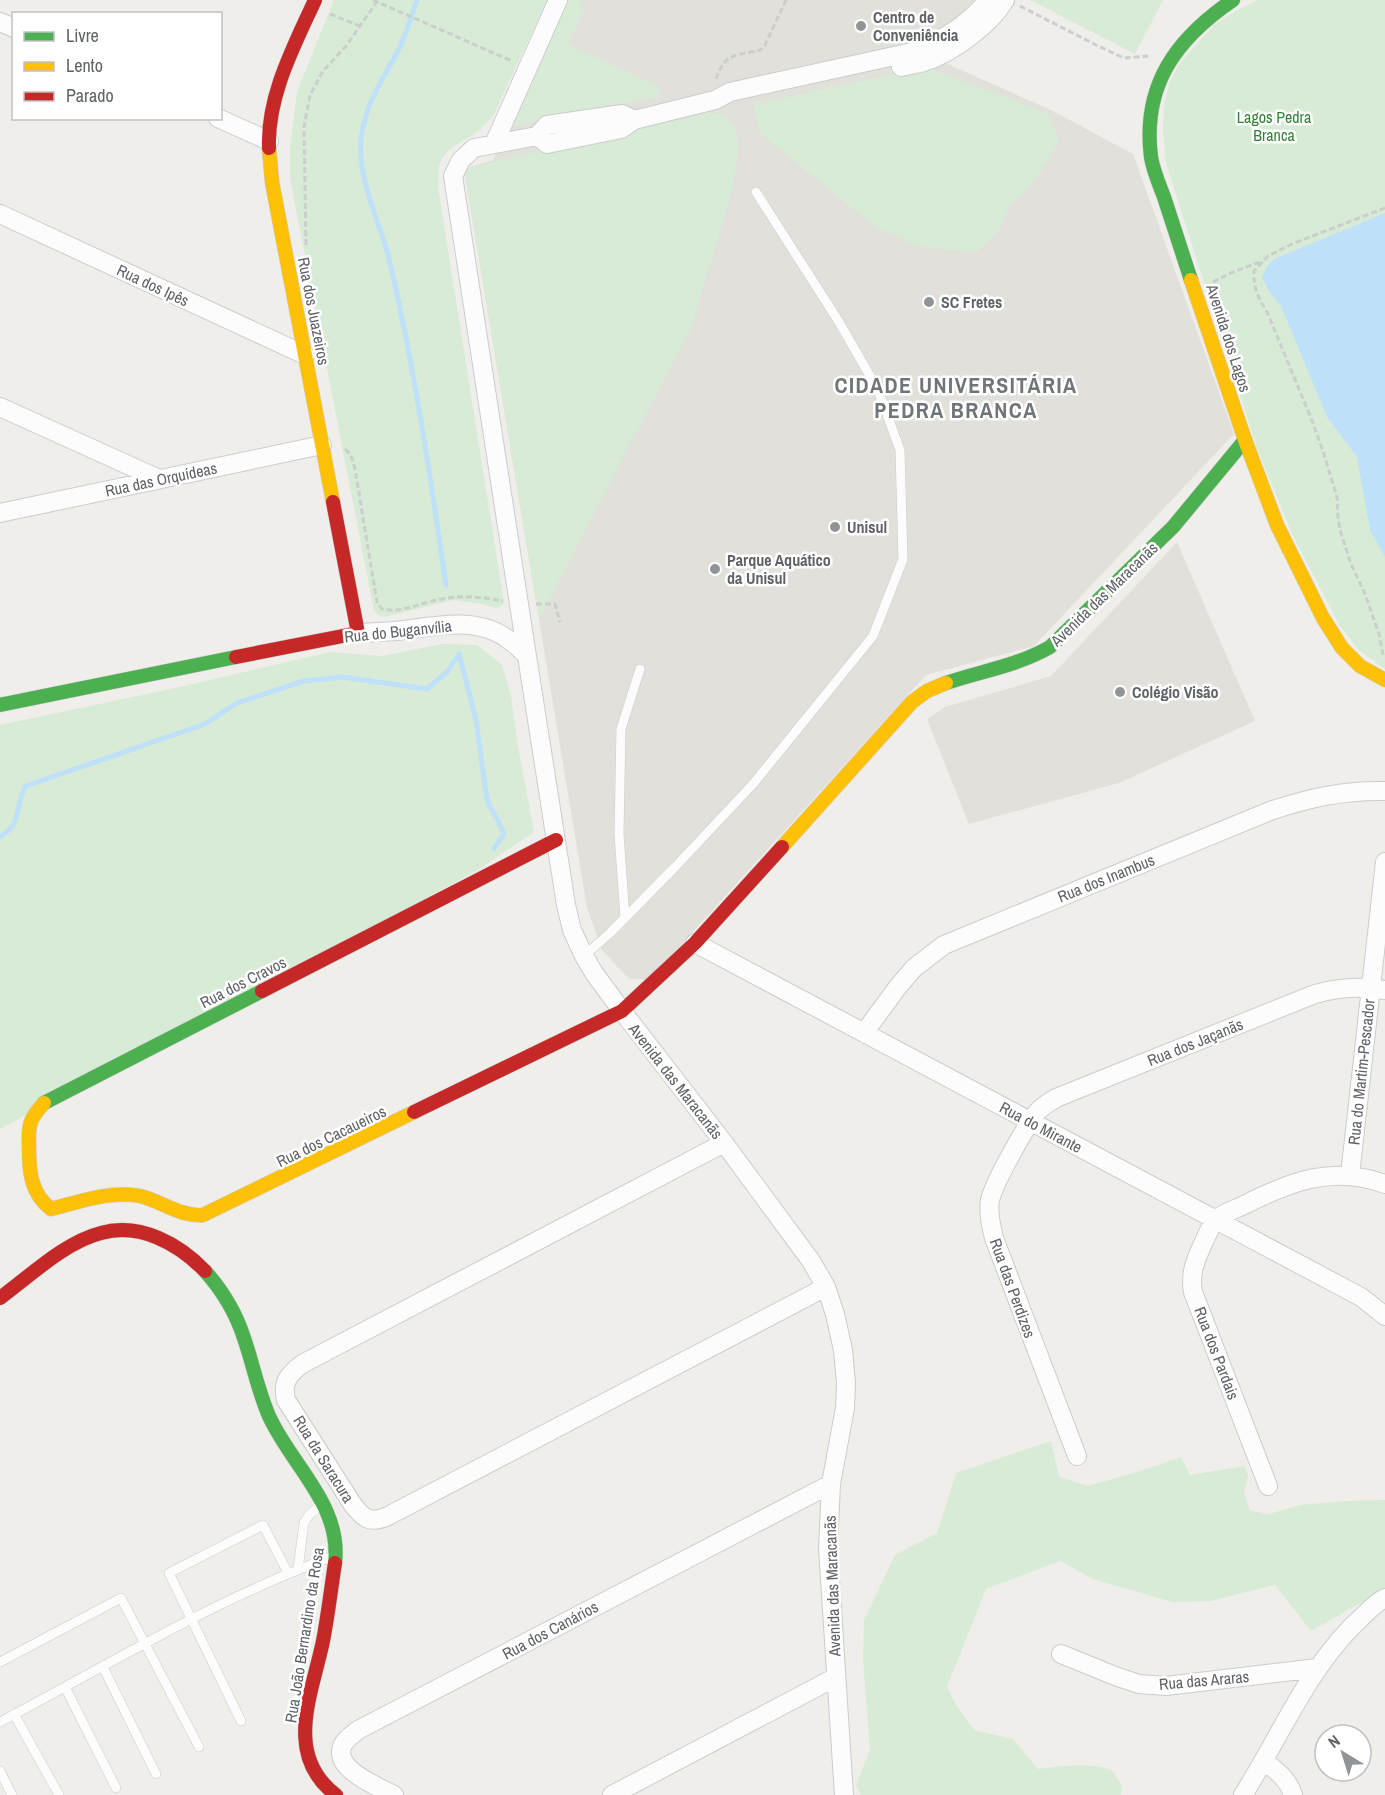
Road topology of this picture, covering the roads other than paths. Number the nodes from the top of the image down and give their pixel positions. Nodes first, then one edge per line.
1 (558, 0) edge
2 (988, 0) edge
3 (1233, 0) edge
4 (313, 3) edge
5 (1011, 3) edge
6 (715, 100) junction
7 (222, 120) edge
8 (269, 141) junction
9 (494, 144) junction
10 (756, 192) dead end
11 (0, 214) edge
12 (305, 355) junction
13 (0, 406) edge
14 (1245, 440) junction
15 (322, 445) junction
16 (159, 480) junction
17 (0, 513) edge
18 (358, 633) junction
19 (526, 656) junction
20 (640, 669) dead end
21 (1385, 680) edge
22 (0, 705) edge
23 (1385, 791) edge
24 (555, 840) junction
25 (1385, 862) edge
26 (625, 918) junction
27 (695, 943) junction
28 (584, 956) junction
29 (1378, 989) edge
30 (622, 1011) junction
31 (864, 1033) junction
32 (1030, 1121) junction
33 (724, 1143) junction
34 (1350, 1175) junction
35 (1385, 1184) edge
36 (44, 1205) joint
37 (1215, 1220) junction
38 (826, 1287) junction
39 (0, 1298) edge
40 (1385, 1316) edge
41 (1077, 1456) dead end
42 (831, 1484) junction
43 (1268, 1486) dead end
44 (323, 1502) junction
45 (336, 1555) junction
46 (298, 1569) junction
47 (288, 1573) junction
48 (1385, 1598) edge
49 (192, 1619) junction
50 (144, 1644) junction
51 (1060, 1653) dead end
52 (0, 1662) edge
53 (103, 1666) junction
54 (1317, 1668) junction
55 (836, 1677) junction
56 (65, 1687) junction
57 (14, 1714) junction
58 (241, 1721) dead end
59 (0, 1722) edge
60 (199, 1747) dead end
61 (1264, 1761) junction
62 (0, 1771) edge
63 (156, 1774) dead end
64 (116, 1788) dead end
65 (12, 1795) edge
66 (59, 1795) edge
67 (336, 1795) edge
68 (394, 1795) edge
69 (612, 1795) edge
70 (844, 1795) edge
71 (1243, 1795) edge
72 (1293, 1795) edge

1 - 9 street
2 - 6 street
3 - 14 street, Avenida dos Lagos
4 - 8 street, Rua dos Juazeiros
5 - 6 street
6 - 9 street
7 - 8 street
8 - 12 street, Rua dos Juazeiros
9 - 19 street
10 - 26 lane
11 - 12 street, Rua dos Ipês
12 - 15 street, Rua dos Juazeiros
13 - 16 street
14 - 21 street, Avenida dos Lagos
14 - 27 street, Avenida das Maracanãs
15 - 16 street, Rua das Orquídeas
15 - 18 street, Rua dos Juazeiros
16 - 17 street, Rua das Orquídeas
18 - 19 street, Rua do Buganvília
18 - 22 street, Rua do Buganvília
19 - 24 street
20 - 26 lane
23 - 31 street, Rua dos Inambus
24 - 28 street
24 - 36 street, Rua dos Cravos
25 - 29 street, Rua do Martim-Pescador
26 - 28 lane
27 - 30 street, Avenida das Maracanãs
27 - 31 street, Rua do Mirante
28 - 30 street
29 - 32 street, Rua dos Jaçanãs
29 - 34 street, Rua do Martim-Pescador
30 - 33 street, Avenida das Maracanãs
30 - 36 street, Rua dos Cacaueiros
31 - 32 street, Rua do Mirante
32 - 37 street, Rua do Mirante
32 - 41 street, Rua das Perdizes
33 - 38 street, Avenida das Maracanãs
33 - 38 street, Rua da Saracura
34 - 35 street
34 - 37 street
37 - 40 street, Rua do Mirante
37 - 43 street, Rua dos Pardais
38 - 42 street, Avenida das Maracanãs
39 - 44 street, Rua João Bernardino da Rosa
42 - 55 street, Avenida das Maracanãs
42 - 68 street, Rua dos Canários
44 - 45 street, Rua João Bernardino da Rosa
44 - 46 lane
45 - 46 lane
45 - 67 street, Rua João Bernardino da Rosa
46 - 47 lane
47 - 49 lane
47 - 49 lane
48 - 54 street
49 - 50 lane
49 - 58 lane
50 - 52 lane
50 - 53 lane
50 - 60 lane
51 - 54 street, Rua das Araras
53 - 56 lane
53 - 63 lane
54 - 61 street
55 - 69 street
55 - 70 street, Avenida das Maracanãs
56 - 57 lane
56 - 64 lane
57 - 59 lane
57 - 66 lane
61 - 71 street
61 - 72 street
62 - 65 lane

